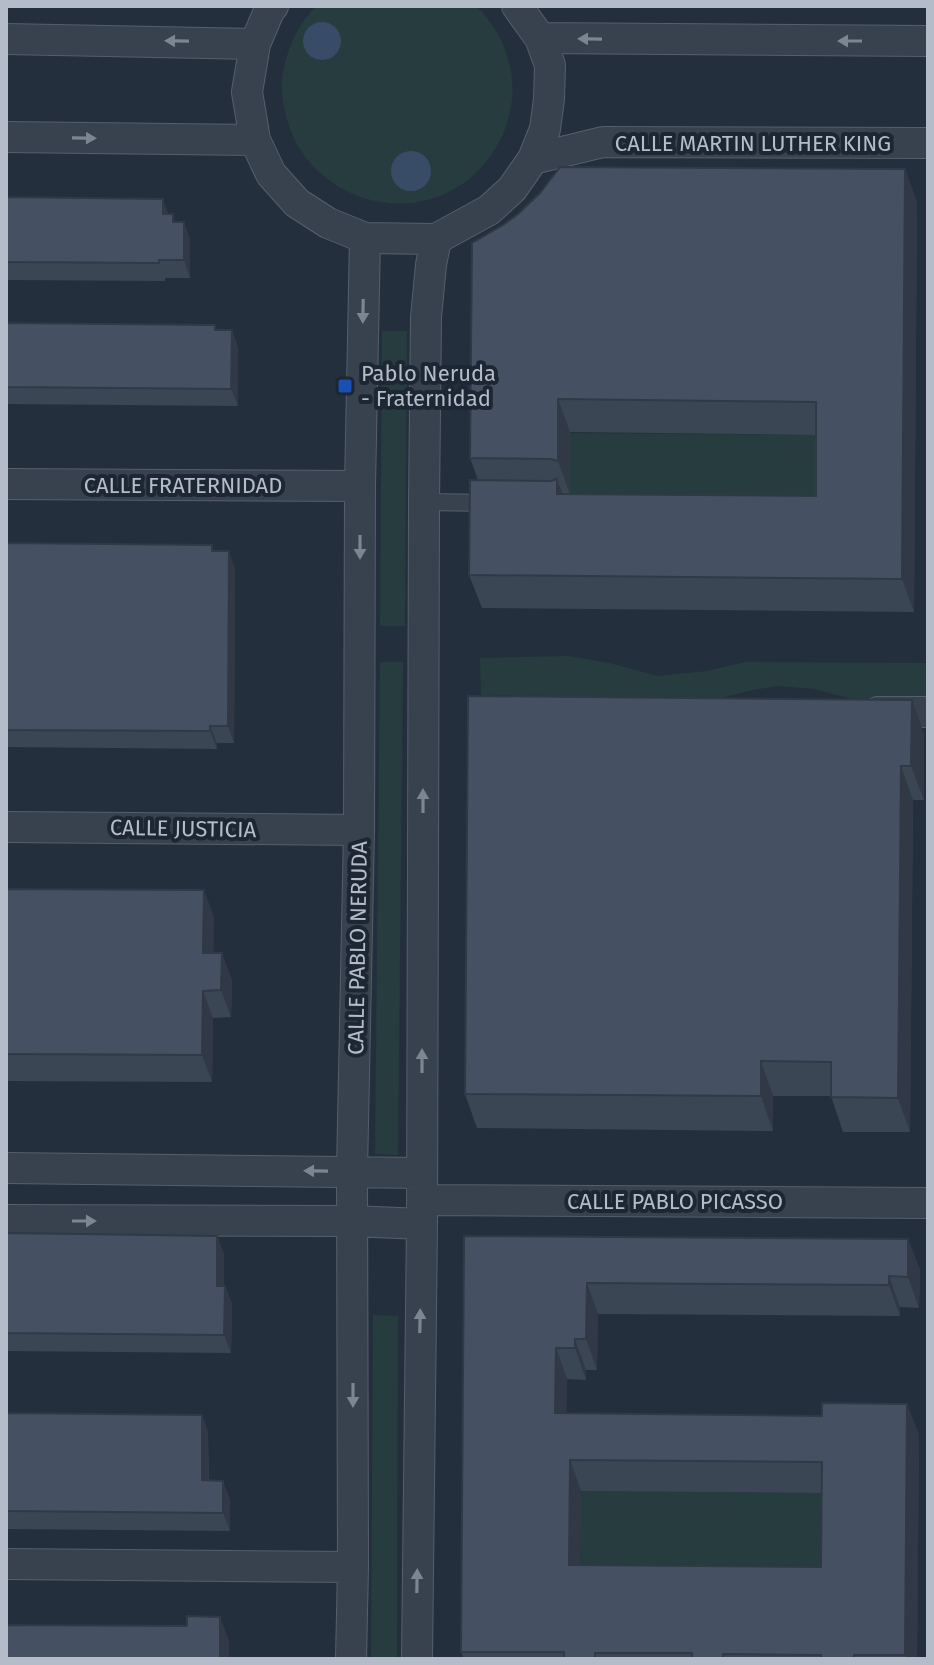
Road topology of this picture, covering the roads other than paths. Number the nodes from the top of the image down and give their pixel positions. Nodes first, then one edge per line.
1 (273, 6) edge
2 (517, 6) edge
3 (540, 38) junction
4 (6, 39) edge
5 (928, 41) edge
6 (255, 44) junction
7 (6, 137) edge
8 (255, 140) junction
9 (928, 143) edge
10 (533, 159) junction
11 (365, 238) junction
12 (436, 239) junction
13 (6, 484) edge
14 (360, 486) junction
15 (424, 502) junction
16 (509, 503) edge
17 (848, 712) edge
18 (928, 712) edge
19 (6, 827) edge
20 (359, 830) junction
21 (6, 1168) edge
22 (352, 1171) junction
23 (422, 1199) junction
24 (928, 1203) edge
25 (6, 1220) edge
26 (351, 1221) junction
27 (6, 1564) edge
28 (353, 1567) junction
29 (351, 1659) edge
30 (417, 1659) edge

1 - 6 street
2 - 3 street
5 -> 3 street
3 - 10 street
6 -> 4 street
6 - 8 street
7 -> 8 street
8 - 11 street
9 - 10 street, CALLE MARTIN LUTHER KING
10 - 12 street
11 - 12 street
11 -> 14 street, CALLE PABLO NERUDA
12 - 15 street
13 - 14 street, CALLE FRATERNIDAD
14 -> 20 street, CALLE PABLO NERUDA
15 - 16 lane
23 -> 15 street
17 - 18 street
19 - 20 street, CALLE JUSTICIA
20 - 22 street, CALLE PABLO NERUDA
22 -> 21 street, CALLE PABLO PICASSO
22 - 23 street, CALLE PABLO PICASSO
22 - 26 street, CALLE PABLO NERUDA
23 - 24 street, CALLE PABLO PICASSO
23 - 26 street, CALLE PABLO PICASSO
30 -> 23 street
25 -> 26 street, CALLE PABLO PICASSO
26 -> 28 street, CALLE PABLO NERUDA
27 - 28 street
28 - 29 street, CALLE PABLO NERUDA

